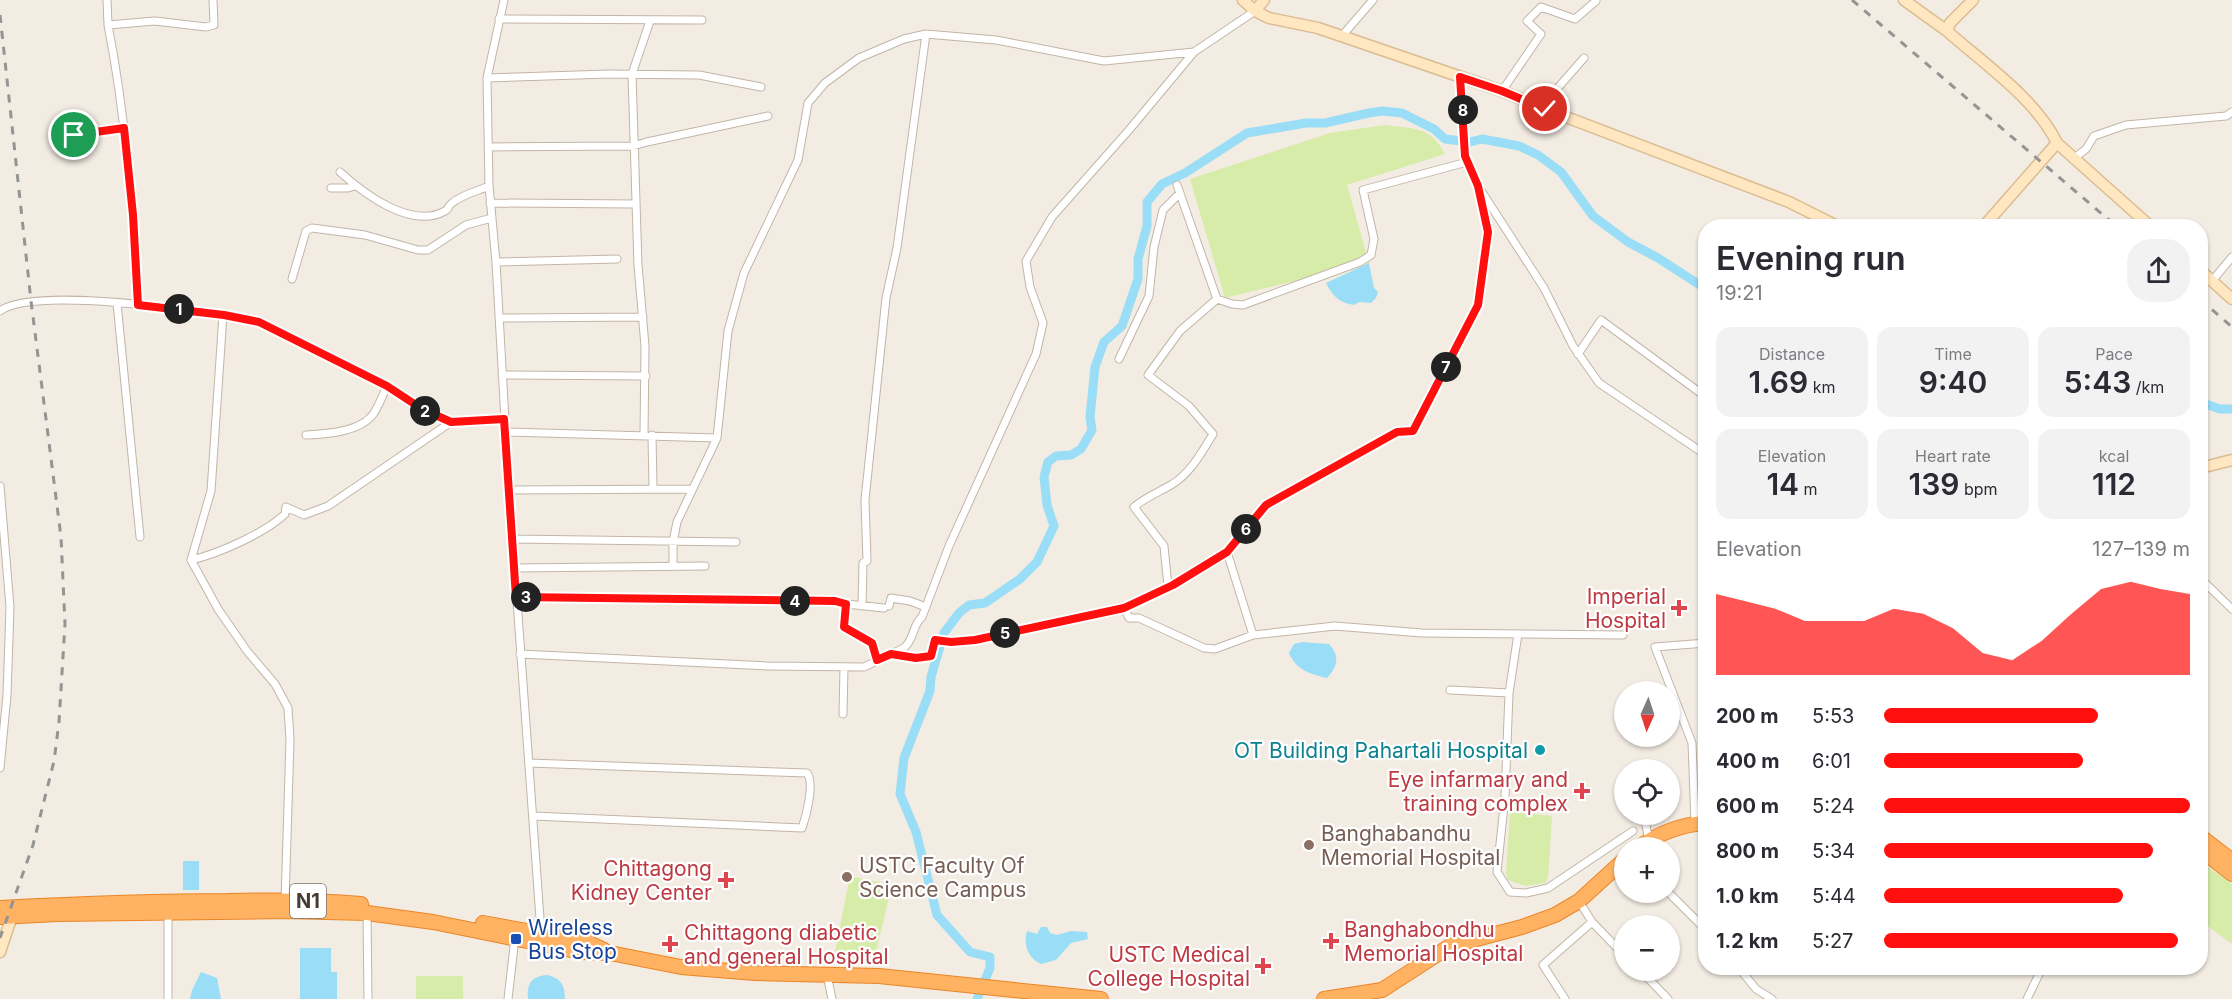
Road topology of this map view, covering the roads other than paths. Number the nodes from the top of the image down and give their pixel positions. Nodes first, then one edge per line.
1 (107, 0) edge
2 (213, 0) edge
3 (504, 0) edge
4 (1243, 0) edge
5 (1264, 0) edge
6 (1373, 0) edge
7 (1905, 0) edge
8 (1973, 0) edge
9 (1596, 1) edge
10 (1255, 11) junction
11 (499, 19) junction
12 (702, 20) dead end
13 (651, 21) junction
14 (108, 25) junction
15 (1947, 31) junction
16 (926, 34) junction
17 (1341, 37) junction
18 (1194, 52) junction
19 (1584, 58) dead end
20 (632, 74) junction
21 (1460, 77) junction
22 (487, 78) junction
23 (761, 87) dead end
24 (1502, 91) junction
25 (1545, 109) junction
26 (2232, 112) edge
27 (768, 116) dead end
28 (124, 128) junction
29 (74, 135) dead end
30 (2057, 143) junction
31 (633, 146) junction
32 (489, 147) junction
33 (1466, 159) junction
34 (2073, 159) junction
35 (340, 172) dead end
36 (1177, 185) dead end
37 (355, 186) junction
38 (489, 186) junction
39 (1478, 186) junction
40 (331, 188) dead end
41 (1180, 193) junction
42 (490, 204) junction
43 (636, 204) junction
44 (492, 218) junction
45 (1823, 219) edge
46 (1990, 219) edge
47 (2142, 219) edge
48 (2232, 257) edge
49 (617, 259) dead end
50 (496, 262) junction
51 (2208, 277) edge
52 (292, 279) dead end
53 (2212, 281) junction
54 (1217, 299) junction
55 (2232, 299) edge
56 (117, 303) junction
57 (138, 305) junction
58 (2, 307) edge
59 (224, 315) junction
60 (643, 317) junction
61 (499, 318) junction
62 (1578, 354) junction
63 (1119, 359) dead end
64 (502, 375) junction
65 (646, 376) junction
66 (387, 386) junction
67 (1698, 391) edge
68 (504, 419) junction
69 (451, 422) junction
70 (505, 432) junction
71 (306, 435) dead end
72 (648, 435) junction
73 (717, 438) junction
74 (1698, 449) edge
75 (2232, 460) edge
76 (2208, 466) edge
77 (0, 486) edge
78 (653, 489) junction
79 (692, 489) junction
80 (508, 490) junction
81 (140, 537) dead end
82 (512, 539) junction
83 (673, 542) junction
84 (736, 542) dead end
85 (1227, 552) junction
86 (191, 560) junction
87 (673, 566) junction
88 (705, 566) dead end
89 (514, 568) junction
90 (2208, 586) edge
91 (1168, 587) junction
92 (516, 597) junction
93 (846, 604) junction
94 (862, 606) junction
95 (926, 607) junction
96 (1124, 608) junction
97 (2232, 609) edge
98 (1518, 634) junction
99 (1253, 635) junction
100 (1623, 635) dead end
101 (1698, 644) edge
102 (520, 654) junction
103 (891, 654) junction
104 (877, 660) junction
105 (844, 667) junction
106 (1450, 690) dead end
107 (1509, 693) junction
108 (843, 714) dead end
109 (529, 763) junction
110 (0, 768) edge
111 (1698, 803) edge
112 (534, 816) junction
113 (1698, 824) edge
114 (1633, 831) dead end
115 (1658, 837) edge
116 (2208, 842) edge
117 (2208, 855) edge
118 (2232, 861) edge
119 (1614, 869) edge
120 (2232, 874) edge
121 (1579, 902) junction
122 (1679, 903) edge
123 (285, 906) junction
124 (0, 908) edge
125 (366, 909) junction
126 (168, 913) junction
127 (6, 917) edge
128 (1592, 922) junction
129 (1698, 922) edge
130 (541, 932) junction
131 (514, 938) junction
132 (1614, 945) edge
133 (0, 952) edge
134 (610, 953) junction
135 (827, 975) junction
136 (1745, 975) edge
137 (2039, 975) edge
138 (1651, 981) edge
139 (990, 990) edge
140 (168, 999) edge
141 (369, 999) edge
142 (508, 999) edge
143 (832, 999) edge
144 (1101, 999) edge
145 (1324, 999) edge
146 (1565, 999) edge
147 (1668, 999) edge
148 (1772, 999) edge
149 (2027, 999) edge

1 - 14 street
2 - 14 street
3 - 11 street
4 - 10 main road
5 - 10 main road
6 - 17 street
7 - 15 main road
8 - 15 main road
9 - 24 street
10 - 17 main road
10 - 18 street
11 - 13 street
11 - 22 street
12 - 13 street
13 - 20 street
14 - 28 street
15 - 30 main road
16 - 18 street
16 - 73 street
16 - 94 street
17 - 21 main road
18 - 95 street
19 - 25 street
20 - 22 street
20 - 23 street
20 - 31 street
21 - 24 main road
21 - 33 street
22 - 32 street
24 - 25 main road
25 - 45 main road
26 - 34 street
27 - 31 street
28 - 29 street
28 - 57 street
30 - 34 main road
30 - 46 main road
31 - 32 street
31 - 43 street
32 - 38 street
33 - 39 street
33 - 54 street
34 - 47 main road
35 - 37 street
36 - 41 street
37 - 38 street
37 - 40 street
38 - 42 street
39 - 62 street
39 - 85 street
41 - 54 street
41 - 63 street
42 - 43 street
42 - 44 street
43 - 60 street
44 - 50 street
44 - 52 street
48 - 53 street
49 - 50 street
50 - 61 street
51 - 53 main road
53 - 55 main road
54 - 91 street
56 - 57 street
56 - 58 street
56 - 81 street
57 - 59 street
59 - 66 street
59 - 86 street
60 - 61 street
60 - 65 street
61 - 64 street
62 - 67 street
62 - 74 street
64 - 65 street
64 - 68 street
65 - 72 street
66 - 69 street
66 - 71 street
68 - 69 street
68 - 70 street
69 - 86 street
70 - 72 street
70 - 80 street
72 - 73 street
72 - 78 street
73 - 79 street
75 - 76 main road
77 - 110 street
78 - 79 street
78 - 80 street
79 - 83 street
80 - 82 street
82 - 83 street
82 - 89 street
83 - 84 street
83 - 87 street
85 - 91 street
85 - 99 street
86 - 123 street
87 - 88 street
87 - 89 street
89 - 92 street
90 - 97 street
91 - 96 street
92 - 93 street
92 - 102 street
93 - 94 street
93 - 104 street
94 - 95 street
95 - 103 street
96 - 99 street
96 - 103 street
98 - 99 street
98 - 100 street
98 - 107 street
101 - 111 street
102 - 105 street
102 - 109 street
103 - 104 street
104 - 105 street
105 - 108 street
106 - 107 street
107 - 114 street
109 - 112 street
109 - 112 street
112 - 130 street
113 - 115 highway
116 - 118 highway
117 - 120 highway
119 - 121 highway
121 - 128 street
121 - 145 highway
122 - 129 street
123 - 124 highway, N1
123 - 125 highway, N1
123 - 126 highway, N1
125 - 130 highway, N1
125 - 131 highway, N1
125 - 141 street
126 - 127 highway, N1
126 - 140 street
127 - 133 main road
128 - 132 street
128 - 146 street
130 - 134 highway, N1
131 - 134 highway, N1
131 - 142 street
134 - 135 highway, N1
135 - 139 highway, N1
135 - 143 street
136 - 148 street
137 - 149 street
138 - 147 street
139 - 144 highway, N1

